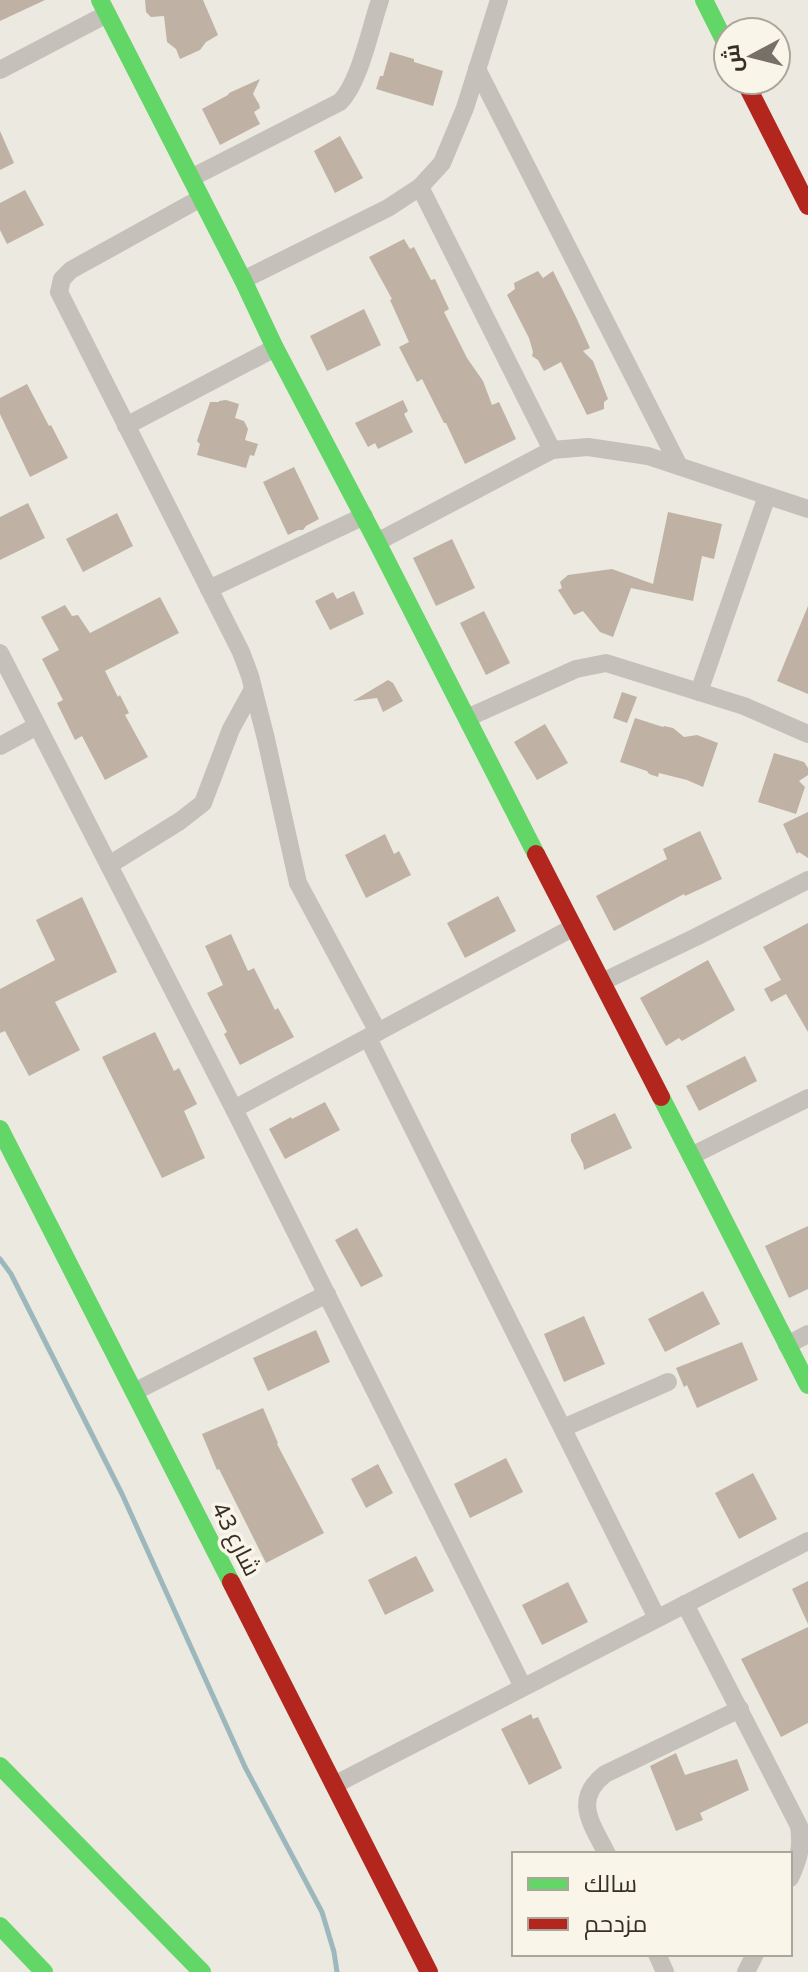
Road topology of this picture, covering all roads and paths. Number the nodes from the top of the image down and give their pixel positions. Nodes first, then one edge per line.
1 (380, 0) edge
2 (499, 0) edge
3 (104, 7) edge
4 (477, 69) junction
5 (0, 70) edge
6 (752, 96) edge
7 (191, 178) junction
8 (420, 187) junction
9 (201, 198) junction
10 (808, 206) edge
11 (243, 280) junction
12 (275, 348) junction
13 (126, 426) junction
14 (552, 450) junction
15 (679, 466) junction
16 (767, 496) junction
17 (808, 509) edge
18 (364, 516) junction
19 (377, 542) junction
20 (209, 589) junction
21 (0, 653) edge
22 (253, 689) junction
23 (699, 692) junction
24 (467, 718) junction
25 (37, 726) junction
26 (808, 734) edge
27 (0, 746) edge
28 (109, 865) junction
29 (808, 880) edge
30 (574, 927) junction
31 (602, 982) junction
32 (373, 1035) junction
33 (808, 1098) edge
34 (234, 1109) junction
35 (0, 1129) edge
36 (691, 1156) junction
37 (327, 1294) junction
38 (808, 1334) edge
39 (787, 1345) junction
40 (668, 1382) dead end
41 (808, 1385) edge
42 (134, 1392) junction
43 (563, 1428) junction
44 (808, 1541) edge
45 (685, 1604) junction
46 (657, 1618) junction
47 (523, 1687) junction
48 (740, 1709) junction
49 (0, 1766) edge
50 (334, 1785) junction
51 (606, 1852) edge
52 (804, 1855) edge
53 (792, 1875) edge
54 (0, 1926) edge
55 (0, 1951) edge
56 (21, 1972) edge
57 (44, 1972) edge
58 (202, 1972) edge
59 (429, 1972) edge

1 - 7 street
2 - 4 street
3 - 5 street
3 - 7 street
4 - 8 street
4 - 15 street
6 - 10 street
7 - 9 street
8 - 11 street
8 - 14 street
9 - 11 street
9 - 13 street
11 - 12 street
12 - 13 street
12 - 18 street
13 - 20 street
14 - 15 street
14 - 19 street
15 - 16 street
16 - 17 street
16 - 23 street
18 - 19 street
18 - 20 street
19 - 24 street
20 - 22 street
21 - 25 street
22 - 28 street
22 - 32 street
23 - 24 street
23 - 26 street
24 - 30 street
25 - 27 street
25 - 28 street
28 - 34 street
29 - 31 street
30 - 31 street
30 - 32 street
31 - 36 street
32 - 34 street
32 - 43 street
33 - 36 street
34 - 37 street
35 - 42 street, شارع 43
36 - 39 street
37 - 42 street
37 - 47 street
38 - 39 street
39 - 41 street
40 - 43 street
42 - 50 street, شارع 43
43 - 46 street
44 - 45 street
45 - 46 street
45 - 48 street
46 - 47 street
47 - 50 street
48 - 51 street
48 - 52 street
49 - 58 street
50 - 59 street, شارع 43
52 - 53 street
54 - 57 street
55 - 56 street

